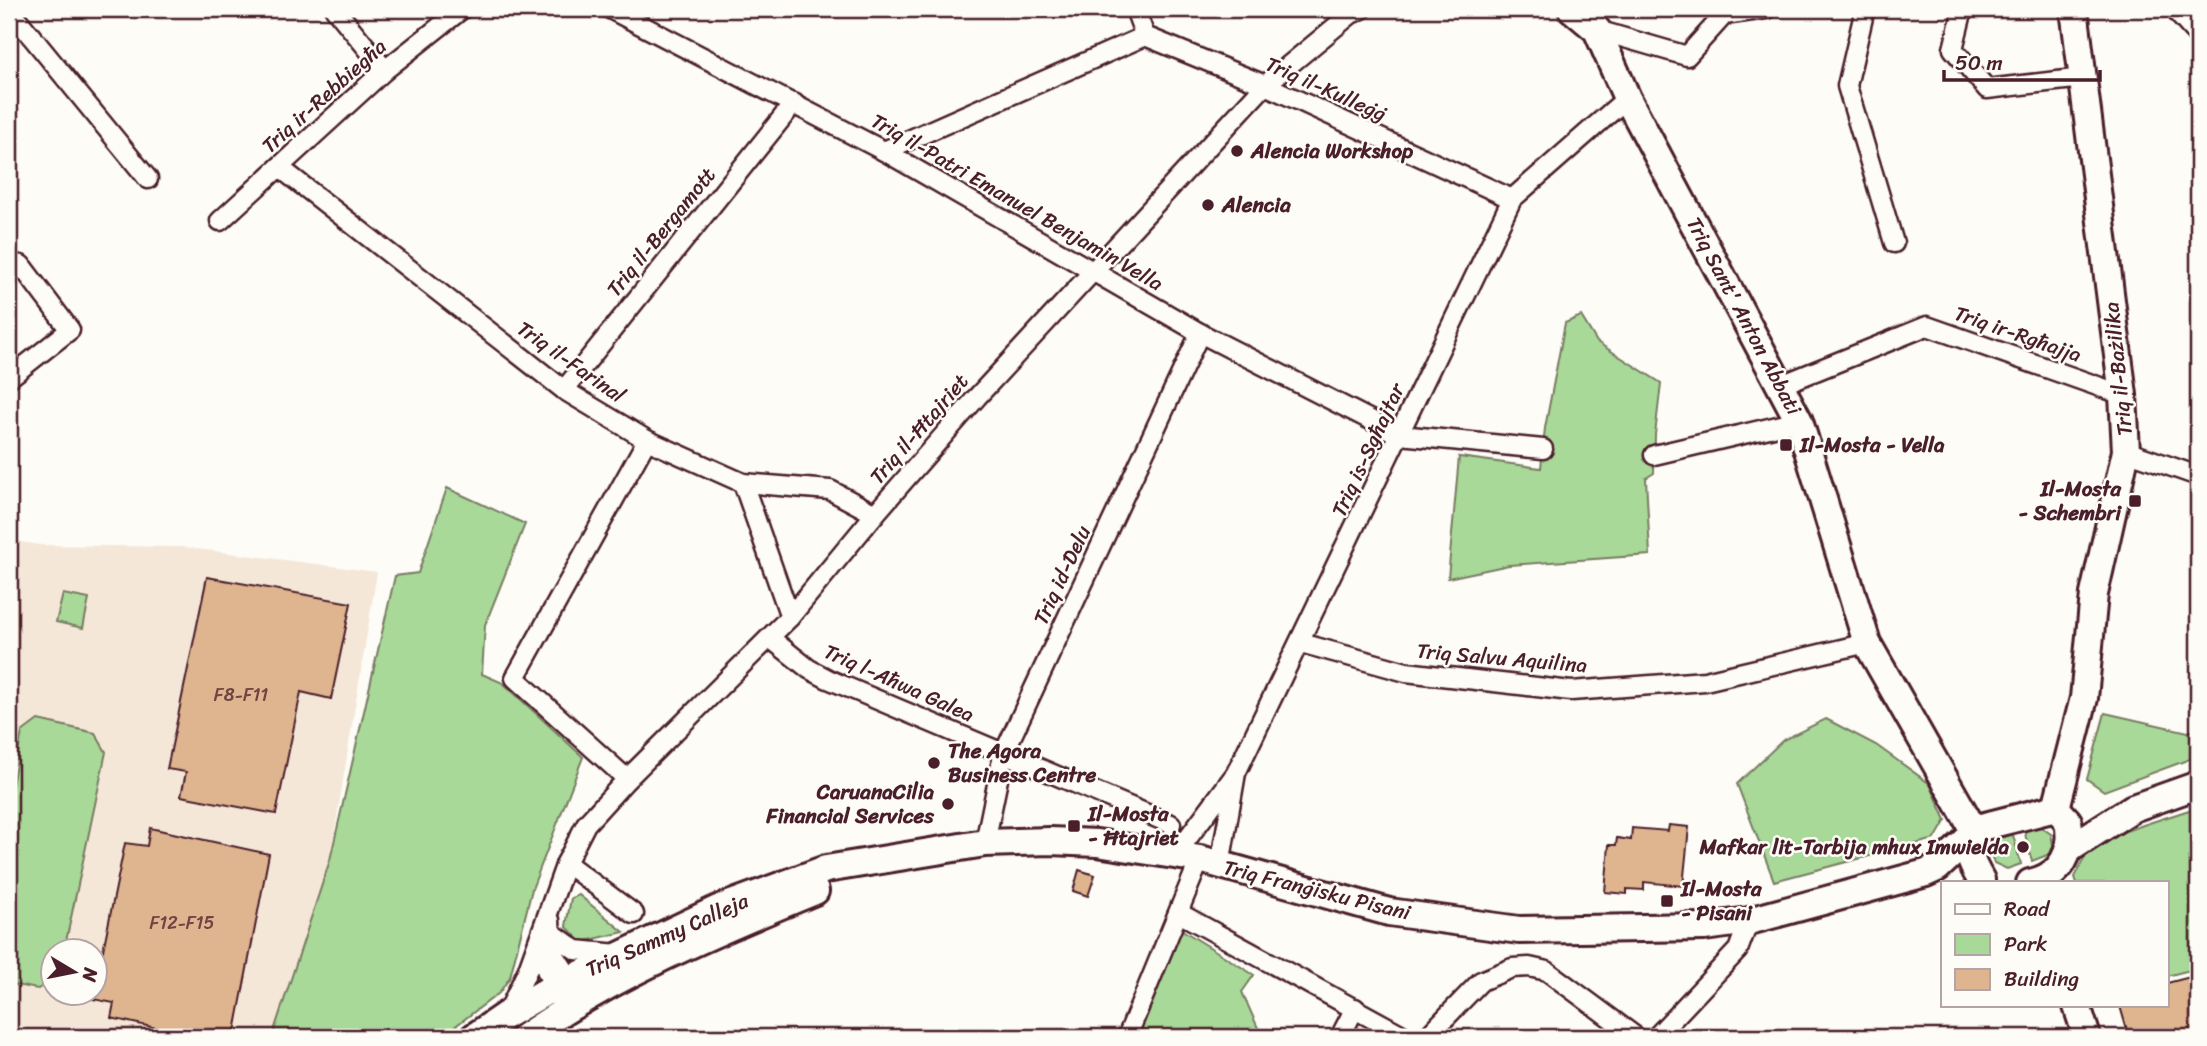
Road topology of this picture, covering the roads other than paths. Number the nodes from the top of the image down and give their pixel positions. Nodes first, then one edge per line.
1 (9, 9) edge
2 (335, 9) edge
3 (462, 9) edge
4 (611, 9) edge
5 (1135, 9) edge
6 (1362, 9) edge
7 (1572, 9) edge
8 (1766, 9) edge
9 (1865, 9) edge
10 (1963, 9) edge
11 (2074, 9) edge
12 (2174, 9) edge
13 (1597, 30) junction
14 (1145, 36) junction
15 (2198, 36) edge
16 (385, 70) junction
17 (2083, 78) junction
18 (1265, 85) junction
19 (1627, 98) junction
20 (794, 103) junction
21 (884, 151) junction
22 (279, 167) junction
23 (148, 179) dead end
24 (1512, 199) junction
25 (220, 221) dead end
26 (1894, 243) dead end
27 (15, 264) edge
28 (1092, 271) junction
29 (1200, 333) junction
30 (9, 378) edge
31 (1781, 386) junction
32 (564, 390) junction
33 (2123, 395) junction
34 (1799, 421) junction
35 (1400, 435) junction
36 (646, 440) junction
37 (1543, 449) dead end
38 (2126, 451) junction
39 (1654, 455) dead end
40 (2198, 476) edge
41 (743, 483) junction
42 (875, 514) junction
43 (790, 617) junction
44 (770, 638) junction
45 (1301, 643) junction
46 (1867, 643) junction
47 (1003, 755) junction
48 (1237, 773) junction
49 (627, 779) junction
50 (2198, 785) edge
51 (2133, 808) junction
52 (2059, 812) junction
53 (1171, 824) dead end
54 (1970, 834) junction
55 (985, 844) junction
56 (1198, 860) junction
57 (873, 862) junction
58 (566, 863) junction
59 (1937, 868) junction
60 (2061, 868) edge
61 (1984, 881) edge
62 (1987, 881) edge
63 (2034, 881) edge
64 (1179, 913) junction
65 (634, 914) dead end
66 (1749, 921) junction
67 (546, 935) junction
68 (620, 955) junction
69 (567, 994) junction
70 (2077, 1007) edge
71 (1355, 1008) junction
72 (506, 1015) junction
73 (474, 1037) edge
74 (525, 1037) edge
75 (1127, 1037) edge
76 (1340, 1037) edge
77 (1406, 1037) edge
78 (1427, 1037) edge
79 (1636, 1037) edge
80 (1656, 1037) edge
81 (2087, 1037) edge

1 - 23 street
2 - 16 street
3 - 16 street, Triq ir-Rebbiegħa
4 - 20 street, Triq il-Patri Emanuel Benjamin Vella
5 - 14 street
6 - 18 street, Triq il-Ħtajriet
7 - 13 street, Triq Sant' Anton Abbati
8 - 13 street
9 - 26 street
10 - 17 street
11 - 17 street, Triq il-Bażilika
12 - 15 street
13 - 19 street, Triq Sant' Anton Abbati
14 - 18 street, Triq il-Kulleġġ
14 - 21 street
16 - 22 street, Triq ir-Rebbiegħa
17 - 33 street, Triq il-Bażilika
18 - 24 street, Triq il-Kulleġġ
18 - 28 street, Triq il-Ħtajriet
19 - 24 street, Triq is-Sgħajtar
19 - 31 street, Triq Sant' Anton Abbati
20 - 21 street, Triq il-Patri Emanuel Benjamin Vella
20 - 32 street, Triq il-Bergamott
21 - 28 street, Triq il-Patri Emanuel Benjamin Vella
22 - 25 street, Triq ir-Rebbiegħa
22 - 32 street, Triq il-Farinal
24 - 35 street, Triq is-Sgħajtar
27 - 30 street
28 - 29 street, Triq il-Patri Emanuel Benjamin Vella
28 - 42 street, Triq il-Ħtajriet
29 - 35 street, Triq il-Patri Emanuel Benjamin Vella
29 - 47 street, Triq id-Delu
31 - 33 street, Triq ir-Rgħajja
31 - 34 street, Triq Sant' Anton Abbati
32 - 36 street, Triq il-Farinal
33 - 38 street, Triq il-Bażilika
34 - 39 street
34 - 46 street, Triq Sant' Anton Abbati
35 - 37 street
35 - 45 street, Triq is-Sgħajtar
36 - 41 street, Triq il-Farinal
36 - 49 street
38 - 40 street
38 - 52 street, Triq il-Bażilika
41 - 42 street, Triq il-Farinal
41 - 43 street
42 - 43 street, Triq il-Ħtajriet
43 - 44 street, Triq il-Ħtajriet
44 - 47 street, Triq l-Aħwa Galea
44 - 49 street, Triq il-Ħtajriet
45 - 46 street, Triq Salvu Aquilina
45 - 48 street, Triq is-Sgħajtar
46 - 54 street, Triq Sant' Anton Abbati
47 - 53 street, Triq l-Aħwa Galea
47 - 55 street, Triq id-Delu
48 - 56 street, Triq is-Sgħajtar
48 - 56 street
49 - 58 street, Triq il-Ħtajriet
50 - 51 street
51 - 52 street
51 - 60 street
52 - 54 street
52 - 60 street
54 - 59 street, Triq Franġisku Pisani
54 - 62 street, Triq Sant' Anton Abbati
55 - 56 street, Triq Franġisku Pisani
55 - 57 street, Triq Sammy Calleja
56 - 64 street, Triq is-Sgħajtar
56 - 66 street, Triq Franġisku Pisani
57 - 68 street, Triq Sammy Calleja
57 - 69 street, Triq Sammy Calleja
58 - 65 street
58 - 67 street, Triq il-Ħtajriet
59 - 61 street
59 - 66 street, Triq Franġisku Pisani
60 - 63 street
64 - 71 street
64 - 75 street, Triq is-Sgħajtar
66 - 80 street
67 - 68 street
67 - 69 street, Triq il-Ħtajriet
67 - 72 street, Triq il-Ħtajriet
68 - 69 street, Triq Sammy Calleja
69 - 72 street, Triq Sammy Calleja
69 - 74 street, Triq Sammy Calleja
70 - 81 street
71 - 76 street
71 - 77 street
72 - 73 street, Triq Sammy Calleja
78 - 79 street

